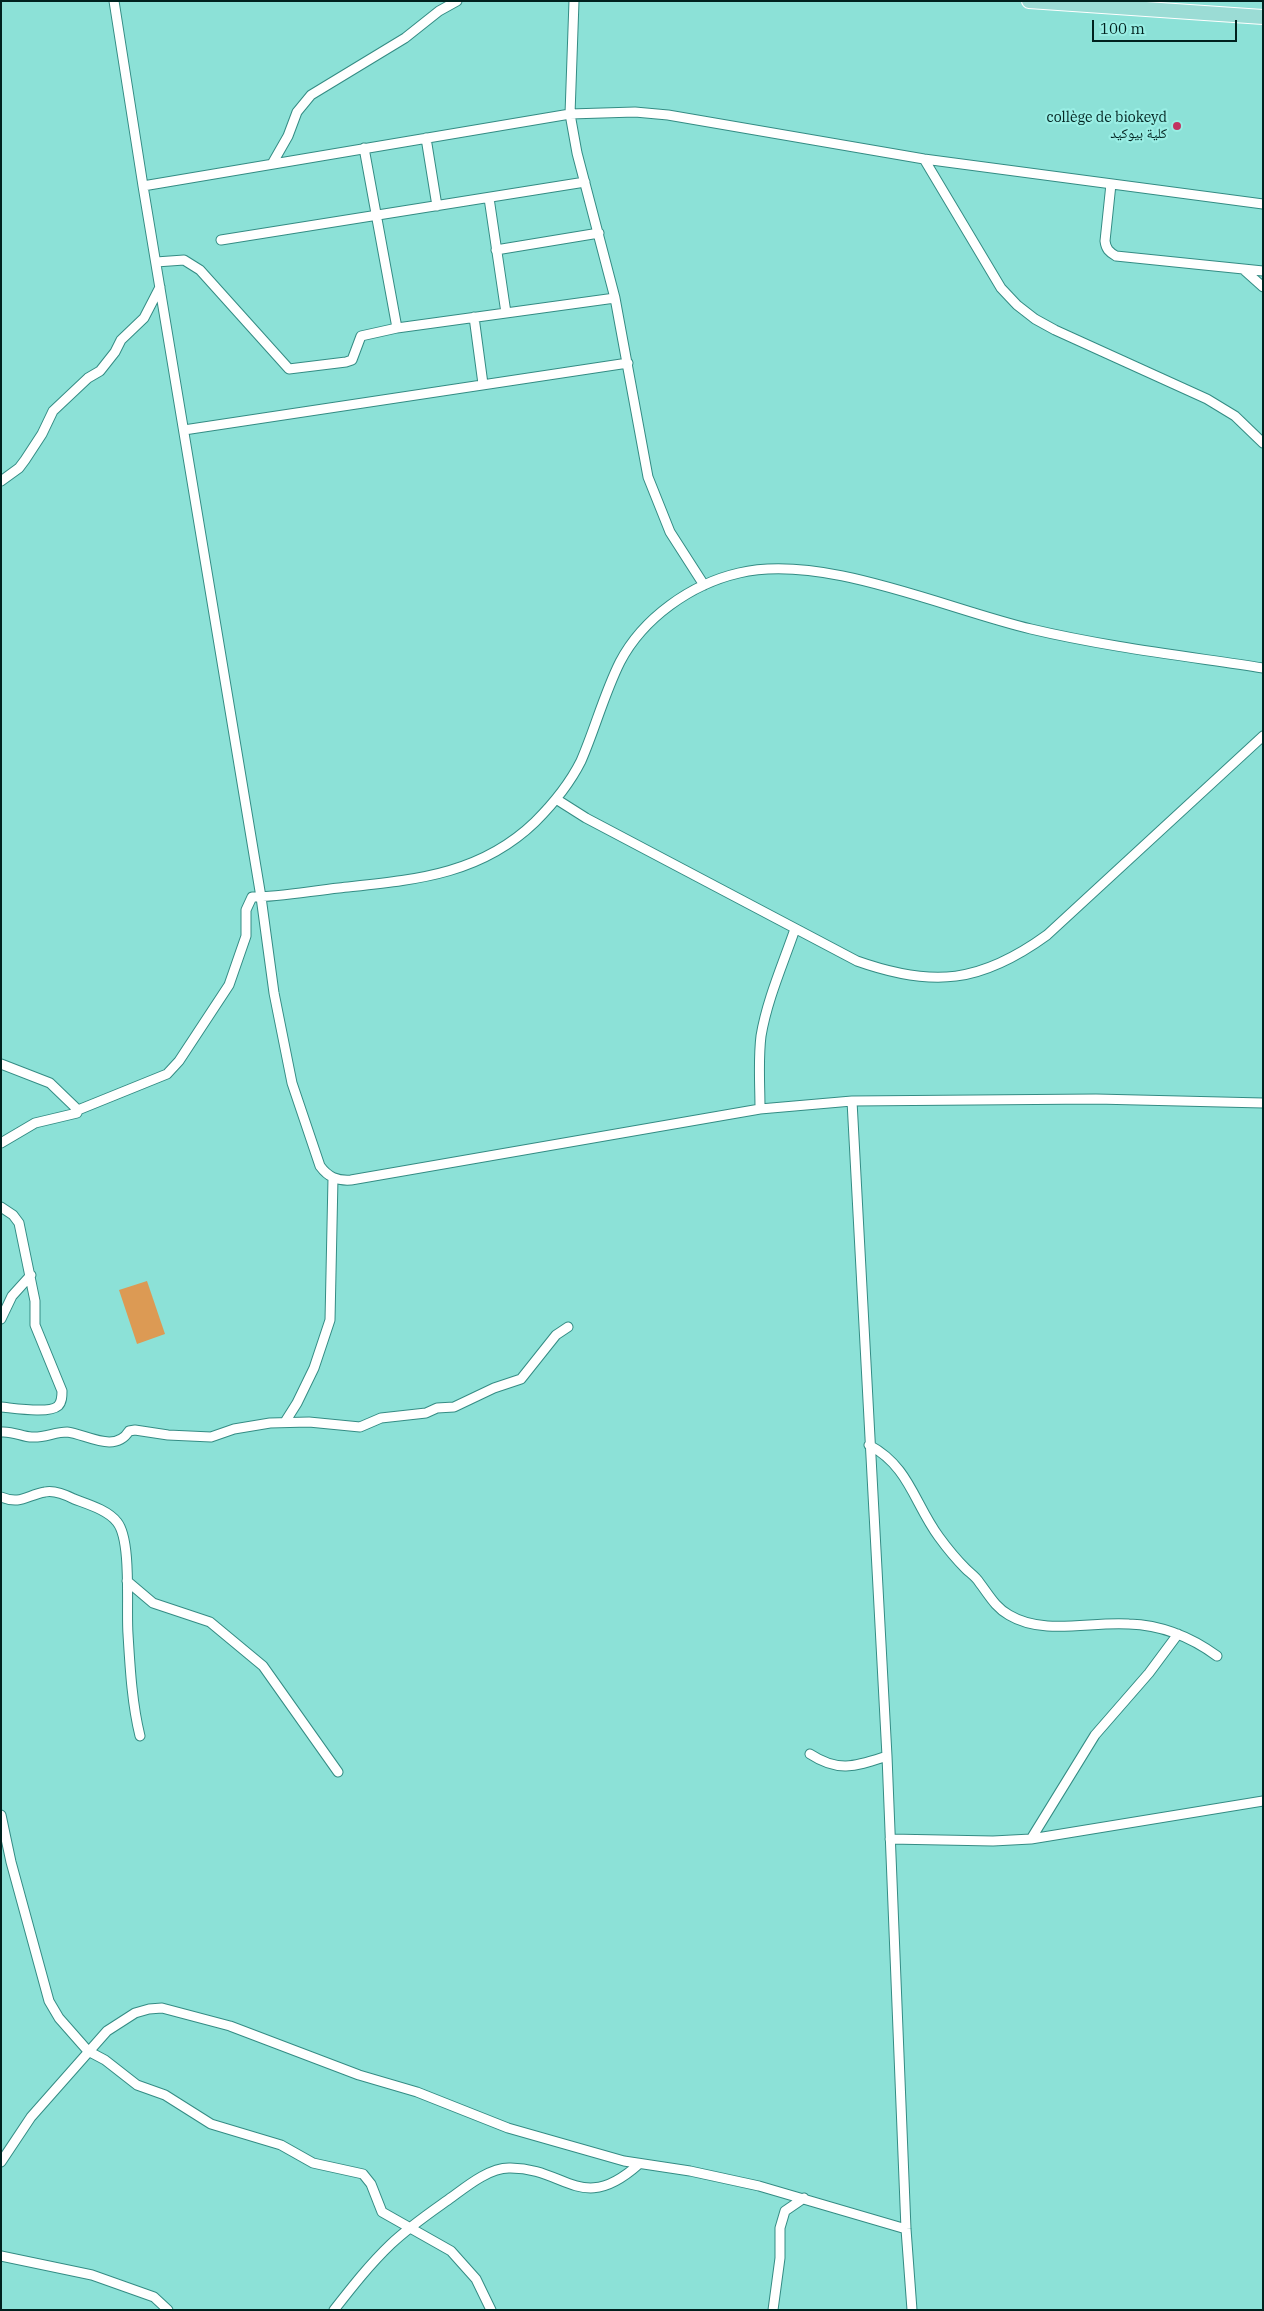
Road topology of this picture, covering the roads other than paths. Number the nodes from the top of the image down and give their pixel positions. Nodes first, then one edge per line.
1 (114, 1) edge
2 (456, 1) edge
3 (574, 1) edge
4 (1029, 1) edge
5 (1263, 17) edge
6 (570, 114) junction
7 (426, 138) junction
8 (364, 148) junction
9 (924, 159) junction
10 (272, 164) junction
11 (585, 182) junction
12 (1111, 184) junction
13 (142, 186) junction
14 (489, 198) junction
15 (1263, 204) edge
16 (437, 206) junction
17 (376, 216) junction
18 (599, 233) junction
19 (221, 240) dead end
20 (496, 250) junction
21 (156, 262) junction
22 (1244, 270) junction
23 (1263, 271) edge
24 (160, 286) junction
25 (1263, 287) edge
26 (615, 298) junction
27 (506, 313) junction
28 (474, 317) junction
29 (397, 328) junction
30 (628, 362) junction
31 (483, 384) junction
32 (184, 430) junction
33 (1263, 443) edge
34 (1, 481) edge
35 (704, 584) junction
36 (1263, 668) edge
37 (1263, 736) edge
38 (556, 799) junction
39 (261, 897) junction
40 (795, 929) junction
41 (1, 1064) edge
42 (852, 1101) junction
43 (1263, 1103) edge
44 (78, 1110) junction
45 (760, 1110) junction
46 (1, 1143) edge
47 (333, 1178) junction
48 (1, 1207) edge
49 (31, 1275) junction
50 (1, 1319) edge
51 (568, 1327) dead end
52 (1, 1407) edge
53 (285, 1422) junction
54 (1, 1432) edge
55 (869, 1445) junction
56 (1, 1497) edge
57 (127, 1581) junction
58 (1178, 1634) junction
59 (1217, 1656) dead end
60 (140, 1736) dead end
61 (810, 1754) dead end
62 (887, 1756) junction
63 (338, 1772) dead end
64 (1263, 1801) edge
65 (1, 1815) edge
66 (890, 1839) junction
67 (1031, 1839) junction
68 (88, 2051) junction
69 (1, 2162) edge
70 (640, 2164) junction
71 (804, 2198) junction
72 (410, 2228) junction
73 (906, 2229) junction
74 (1, 2256) edge
75 (168, 2310) edge
76 (334, 2310) edge
77 (491, 2310) edge
78 (773, 2310) edge
79 (912, 2310) edge

1 - 13 street
2 - 10 street
3 - 6 street
4 - 5 main road
6 - 7 street
6 - 9 street
6 - 11 street
7 - 8 street
7 - 16 street
8 - 10 street
8 - 17 street
9 - 12 street
9 - 33 street
10 - 13 street
11 - 14 street
11 - 18 street
12 - 15 street
12 - 22 street
13 - 21 street
14 - 16 street
14 - 20 street
16 - 17 street
17 - 19 street
17 - 29 street
18 - 20 street
18 - 26 street
20 - 27 street
21 - 24 street
21 - 29 street
22 - 23 street
22 - 25 street
24 - 32 street
24 - 34 street
26 - 27 street
26 - 30 street
27 - 28 street
28 - 29 street
28 - 31 street
30 - 31 street
30 - 35 street
31 - 32 street
32 - 39 street
35 - 36 street
35 - 38 street
37 - 40 street
38 - 39 street
38 - 40 street
39 - 44 street
39 - 47 street
40 - 45 street
41 - 44 street
42 - 43 street
42 - 45 street
42 - 55 street
44 - 46 street
45 - 47 street
47 - 53 street
48 - 49 street
49 - 50 street
49 - 52 street
51 - 53 street
53 - 54 street
55 - 58 street
55 - 62 street
56 - 57 street
57 - 60 street
57 - 63 street
58 - 59 street
58 - 67 street
61 - 62 street
62 - 66 street
64 - 67 street
65 - 68 street
66 - 67 street
66 - 73 street
68 - 69 street
68 - 70 street
68 - 72 street
70 - 71 street
70 - 72 street
71 - 73 street
71 - 78 street
72 - 76 street
72 - 77 street
73 - 79 street
74 - 75 street

